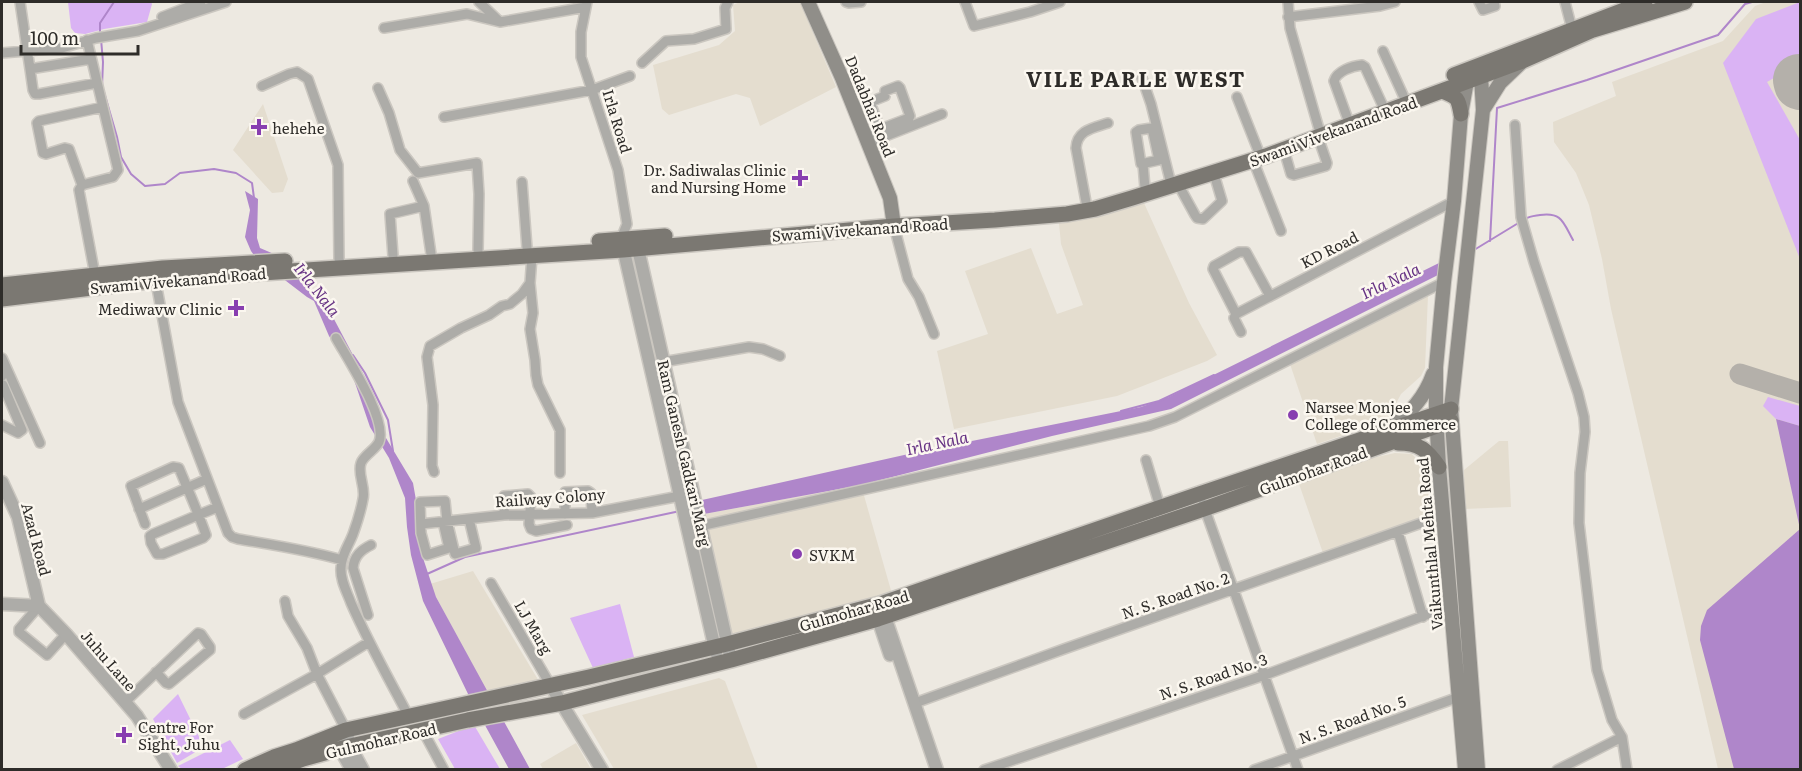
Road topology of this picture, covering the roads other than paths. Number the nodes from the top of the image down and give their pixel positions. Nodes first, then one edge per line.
1 (20, 2) edge
2 (226, 2) edge
3 (479, 2) edge
4 (728, 2) edge
5 (808, 2) edge
6 (815, 2) edge
7 (846, 2) edge
8 (861, 2) edge
9 (965, 2) edge
10 (1026, 2) edge
11 (1060, 2) edge
12 (1288, 2) edge
13 (1395, 2) edge
14 (1479, 2) edge
15 (1498, 2) edge
16 (1565, 2) edge
17 (1645, 2) edge
18 (1685, 2) edge
19 (216, 3) edge
20 (586, 4) edge
21 (200, 5) edge
22 (1030, 12) junction
23 (1288, 17) junction
24 (500, 22) junction
25 (384, 28) dead end
26 (1572, 28) junction
27 (92, 39) junction
28 (27, 51) junction
29 (1383, 51) dead end
30 (2, 53) edge
31 (91, 59) junction
32 (1525, 60) junction
33 (642, 63) dead end
34 (30, 69) junction
35 (1475, 75) junction
36 (630, 76) dead end
37 (1142, 78) dead end
38 (97, 83) junction
39 (262, 86) dead end
40 (378, 88) dead end
41 (592, 90) junction
42 (1442, 91) junction
43 (1403, 95) junction
44 (1237, 97) dead end
45 (865, 104) junction
46 (1382, 104) junction
47 (103, 107) junction
48 (1483, 110) junction
49 (942, 114) dead end
50 (1461, 114) junction
51 (444, 117) dead end
52 (1347, 117) junction
53 (908, 123) junction
54 (1108, 123) dead end
55 (1515, 125) dead end
56 (874, 134) junction
57 (1319, 134) junction
58 (1459, 136) junction
59 (1480, 138) junction
60 (1284, 150) junction
61 (1253, 157) junction
62 (1143, 164) dead end
63 (1214, 174) junction
64 (413, 181) dead end
65 (522, 182) dead end
66 (1174, 182) junction
67 (82, 185) junction
68 (1145, 188) junction
69 (1260, 191) dead end
70 (1454, 201) junction
71 (1086, 202) junction
72 (424, 206) junction
73 (896, 224) junction
74 (1281, 231) dead end
75 (629, 240) junction
76 (478, 251) junction
77 (530, 252) junction
78 (431, 254) junction
79 (393, 256) junction
80 (340, 263) junction
81 (155, 274) junction
82 (95, 275) junction
83 (1443, 282) junction
84 (530, 283) junction
85 (2, 285) edge
86 (1270, 296) junction
87 (2, 299) edge
88 (1236, 314) junction
89 (1240, 332) dead end
90 (934, 334) dead end
91 (336, 338) dead end
92 (780, 356) dead end
93 (2, 358) edge
94 (663, 362) junction
95 (1436, 367) junction
96 (4, 380) edge
97 (1444, 417) junction
98 (2, 425) edge
99 (1387, 437) junction
100 (40, 443) dead end
101 (1146, 460) dead end
102 (1439, 467) junction
103 (434, 472) dead end
104 (560, 473) dead end
105 (1280, 474) junction
106 (207, 479) junction
107 (2, 483) edge
108 (187, 488) junction
109 (1199, 494) junction
110 (681, 499) junction
111 (218, 507) junction
112 (1160, 507) junction
113 (139, 509) junction
114 (1204, 509) junction
115 (692, 510) junction
116 (592, 513) junction
117 (531, 514) junction
118 (565, 514) junction
119 (198, 515) junction
120 (504, 515) junction
121 (1444, 515) junction
122 (469, 519) junction
123 (445, 521) junction
124 (145, 524) dead end
125 (421, 524) junction
126 (567, 525) dead end
127 (700, 526) junction
128 (1398, 532) junction
129 (371, 545) dead end
130 (342, 560) junction
131 (354, 571) junction
132 (341, 576) junction
133 (491, 583) dead end
134 (1234, 590) junction
135 (285, 601) dead end
136 (2, 604) edge
137 (39, 606) junction
138 (1450, 606) junction
139 (882, 614) junction
140 (368, 615) dead end
141 (1423, 617) junction
142 (66, 634) junction
143 (369, 642) junction
144 (720, 646) junction
145 (725, 661) junction
146 (156, 672) junction
147 (317, 674) junction
148 (1265, 675) junction
149 (551, 686) junction
150 (1459, 697) junction
151 (125, 702) junction
152 (562, 703) junction
153 (915, 703) junction
154 (244, 714) dead end
155 (410, 717) junction
156 (423, 731) junction
157 (1622, 736) junction
158 (342, 740) junction
159 (1293, 756) junction
160 (254, 768) edge
161 (171, 770) edge
162 (274, 770) edge
163 (352, 770) edge
164 (363, 770) edge
165 (444, 770) edge
166 (602, 770) edge
167 (929, 770) edge
168 (936, 770) edge
169 (984, 770) edge
170 (1254, 770) edge
171 (1298, 770) edge
172 (1465, 770) edge
173 (1479, 770) edge
174 (1557, 770) edge
175 (1626, 770) edge

1 - 28 street
2 - 19 street
3 - 24 street
4 - 33 street
5 - 73 main road, Dadabhai Road
6 - 45 main road, Dadabhai Road
7 - 8 street
9 - 22 street
10 - 22 street
11 - 22 street
12 - 23 street
13 - 23 street
14 - 15 street
16 - 26 street
17 - 26 main road, Swami Vivekanand Road
18 - 32 main road, Swami Vivekanand Road
19 - 21 street
20 - 24 street
20 - 41 street, Irla Road
21 - 27 street
23 - 57 street
24 - 25 street
26 - 35 main road, Swami Vivekanand Road
27 - 28 street
27 - 31 street
28 - 30 street
28 - 34 street
29 - 43 street
31 - 34 street
31 - 38 street
32 - 35 main road, Swami Vivekanand Road
32 - 48 main road
34 - 38 street
35 - 42 main road, Swami Vivekanand Road
35 - 43 main road, Swami Vivekanand Road
35 - 48 main road, Vaikunthlal Mehta Road
35 - 50 main road, Vaikunthlal Mehta Road
36 - 41 street
37 - 66 street
38 - 47 street
39 - 80 street
40 - 76 street
41 - 51 street
41 - 75 street, Irla Road
42 - 50 main road
42 - 57 main road, Swami Vivekanand Road
43 - 46 main road, Swami Vivekanand Road
44 - 61 street
45 - 53 street
45 - 56 main road, Dadabhai Road
46 - 52 main road, Swami Vivekanand Road
46 - 52 street
47 - 67 street
47 - 67 street
48 - 59 main road, Vaikunthlal Mehta Road
49 - 53 street
50 - 58 main road, Vaikunthlal Mehta Road
52 - 57 main road, Swami Vivekanand Road
53 - 56 street
53 - 56 street
54 - 71 street
55 - 157 street
56 - 73 main road, Dadabhai Road
57 - 60 main road, Swami Vivekanand Road
57 - 60 street
57 - 61 main road, Swami Vivekanand Road
58 - 59 main road
58 - 70 main road, Vaikunthlal Mehta Road
59 - 97 main road, Vaikunthlal Mehta Road
60 - 61 main road, Swami Vivekanand Road
61 - 63 main road, Swami Vivekanand Road
61 - 66 main road, Swami Vivekanand Road
61 - 69 street
61 - 74 street
62 - 68 street
63 - 66 main road, Swami Vivekanand Road
63 - 66 street
64 - 72 street
65 - 77 street
66 - 68 main road, Swami Vivekanand Road
66 - 73 main road, Swami Vivekanand Road
67 - 82 street
68 - 71 main road, Swami Vivekanand Road
70 - 83 main road, Vaikunthlal Mehta Road
70 - 86 street, KD Road
71 - 73 main road, Swami Vivekanand Road
72 - 78 street
72 - 79 street
73 - 75 main road, Swami Vivekanand Road
73 - 90 street
75 - 77 main road, Swami Vivekanand Road
75 - 94 street, Ram Ganesh Gadkari Marg
75 - 110 street, Ram Ganesh Gadkari Marg
76 - 77 main road, Swami Vivekanand Road
76 - 78 main road, Swami Vivekanand Road
77 - 80 main road, Swami Vivekanand Road
77 - 84 street
78 - 79 main road, Swami Vivekanand Road
79 - 80 main road, Swami Vivekanand Road
80 - 81 main road, Swami Vivekanand Road
81 - 82 main road, Swami Vivekanand Road
81 - 87 main road, Swami Vivekanand Road
81 - 106 street
82 - 85 main road, Swami Vivekanand Road
83 - 95 main road, Vaikunthlal Mehta Road
83 - 127 street
84 - 103 street
84 - 104 street
86 - 88 street, KD Road
86 - 88 street
88 - 89 street
91 - 130 street
92 - 94 street
93 - 96 street
94 - 115 street, Ram Ganesh Gadkari Marg
95 - 97 main road, Vaikunthlal Mehta Road
95 - 99 main road
96 - 98 street
96 - 100 street
97 - 99 main road, Gulmohar Road
97 - 102 main road, Vaikunthlal Mehta Road
97 - 173 main road, Vaikunthlal Mehta Road
99 - 102 main road
99 - 105 main road, Gulmohar Road
101 - 112 street
102 - 121 main road, Vaikunthlal Mehta Road
105 - 109 main road, Gulmohar Road
105 - 114 main road, Gulmohar Road
106 - 108 street
106 - 111 street
107 - 137 street, Azad Road
108 - 113 street
108 - 113 street
108 - 119 street
109 - 112 main road, Gulmohar Road
109 - 114 street
110 - 115 street, Ram Ganesh Gadkari Marg
110 - 116 street, Railway Colony
111 - 119 street
111 - 130 street
112 - 139 main road, Gulmohar Road
113 - 124 street
114 - 134 street
114 - 139 main road, Gulmohar Road
115 - 127 street, Ram Ganesh Gadkari Marg
115 - 144 street, Ram Ganesh Gadkari Marg
116 - 118 street, Railway Colony
116 - 118 street
117 - 118 street, Railway Colony
117 - 120 street, Railway Colony
117 - 120 street
117 - 126 street
119 - 119 street
120 - 122 street, Railway Colony
121 - 128 street, N. S. Road No. 2
121 - 138 main road, Vaikunthlal Mehta Road
122 - 123 street, Railway Colony
122 - 123 street
123 - 125 street, Railway Colony
123 - 125 street
123 - 125 street
127 - 144 street, Ram Ganesh Gadkari Marg
128 - 134 street, N. S. Road No. 2
128 - 141 street
129 - 131 street
130 - 132 street
131 - 132 street
131 - 140 street
132 - 143 street
133 - 149 street, LJ Marg
134 - 148 street
134 - 153 street, N. S. Road No. 2
135 - 147 street
136 - 137 street
137 - 142 street, Juhu Lane
137 - 142 street
138 - 141 street, N. S. Road No. 3
138 - 150 main road, Vaikunthlal Mehta Road
139 - 144 main road, Gulmohar Road
139 - 145 main road, Gulmohar Road
139 - 153 street
139 - 167 street
141 - 148 street, N. S. Road No. 3
142 - 151 street, Juhu Lane
143 - 147 street
143 - 155 street
144 - 145 street
144 - 149 main road, Gulmohar Road
145 - 152 main road, Gulmohar Road
146 - 146 street
146 - 151 street
147 - 154 street
147 - 158 street
148 - 159 street
148 - 169 street, N. S. Road No. 3
149 - 152 street
149 - 155 main road, Gulmohar Road
150 - 159 street, N. S. Road No. 5
150 - 172 main road, Vaikunthlal Mehta Road
151 - 161 street, Juhu Lane
152 - 156 main road, Gulmohar Road
152 - 166 street
153 - 168 street
155 - 158 main road, Gulmohar Road
156 - 158 main road, Gulmohar Road
156 - 165 street
157 - 174 street
157 - 175 street
158 - 160 main road, Gulmohar Road
158 - 162 main road, Gulmohar Road
158 - 163 street
158 - 164 street
159 - 170 street, N. S. Road No. 5
159 - 171 street

